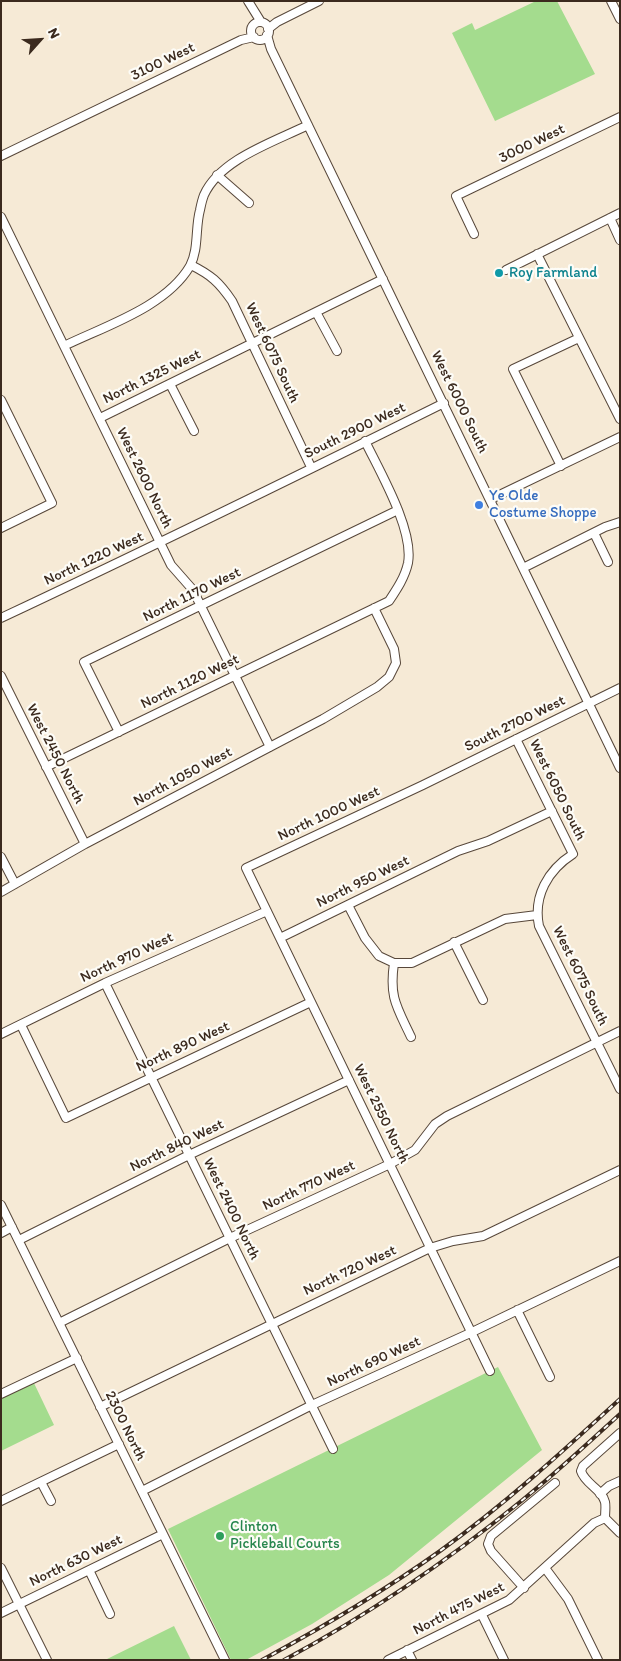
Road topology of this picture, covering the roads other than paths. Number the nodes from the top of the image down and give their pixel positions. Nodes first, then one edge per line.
1 (319, 1) edge
2 (611, 1) edge
3 (248, 3) edge
4 (620, 20) edge
5 (261, 30) junction
6 (620, 117) edge
7 (308, 125) junction
8 (1, 156) edge
9 (218, 175) junction
10 (249, 203) dead end
11 (620, 214) edge
12 (1, 217) edge
13 (610, 218) junction
14 (474, 234) dead end
15 (620, 240) edge
16 (537, 254) junction
17 (191, 265) junction
18 (506, 270) dead end
19 (383, 279) junction
20 (316, 312) junction
21 (579, 338) junction
22 (252, 344) junction
23 (64, 346) junction
24 (337, 351) dead end
25 (170, 384) junction
26 (1, 400) edge
27 (444, 403) junction
28 (100, 418) junction
29 (620, 419) edge
30 (194, 430) dead end
31 (620, 437) edge
32 (365, 441) junction
33 (561, 466) junction
34 (311, 467) junction
35 (278, 485) joint
36 (491, 499) junction
37 (398, 510) junction
38 (620, 522) edge
39 (1, 528) edge
40 (594, 532) junction
41 (160, 543) junction
42 (608, 562) dead end
43 (523, 568) junction
44 (200, 606) junction
45 (374, 608) junction
46 (1, 618) edge
47 (1, 676) edge
48 (235, 676) junction
49 (620, 688) edge
50 (588, 704) junction
51 (119, 732) junction
52 (516, 739) junction
53 (270, 747) junction
54 (46, 767) junction
55 (620, 768) edge
56 (423, 784) joint
57 (552, 812) junction
58 (85, 844) junction
59 (573, 854) joint
60 (1, 857) edge
61 (246, 868) joint
62 (15, 884) junction
63 (1, 892) edge
64 (348, 905) junction
65 (267, 911) junction
66 (537, 915) junction
67 (280, 938) junction
68 (454, 942) junction
69 (394, 963) junction
70 (105, 983) junction
71 (483, 1000) dead end
72 (311, 1002) junction
73 (21, 1025) junction
74 (620, 1031) edge
75 (1, 1034) edge
76 (411, 1037) dead end
77 (597, 1042) junction
78 (152, 1077) junction
79 (349, 1080) junction
80 (620, 1089) edge
81 (190, 1155) junction
82 (390, 1164) junction
83 (617, 1171) edge
84 (1, 1205) edge
85 (12, 1227) junction
86 (1, 1233) edge
87 (230, 1238) junction
88 (19, 1240) junction
89 (430, 1248) junction
90 (619, 1264) edge
91 (517, 1310) junction
92 (60, 1323) junction
93 (272, 1323) junction
94 (471, 1332) junction
95 (77, 1358) junction
96 (490, 1372) dead end
97 (550, 1377) dead end
98 (1, 1394) edge
99 (312, 1405) junction
100 (100, 1407) junction
101 (620, 1433) edge
102 (119, 1444) junction
103 (333, 1449) dead end
104 (620, 1481) edge
105 (41, 1482) junction
106 (555, 1483) dead end
107 (142, 1491) junction
108 (600, 1494) junction
109 (51, 1500) dead end
110 (1, 1501) edge
111 (605, 1518) junction
112 (620, 1533) edge
113 (163, 1534) junction
114 (1, 1568) edge
115 (545, 1568) junction
116 (88, 1570) junction
117 (524, 1588) junction
118 (20, 1604) junction
119 (1, 1613) edge
120 (110, 1614) dead end
121 (482, 1615) junction
122 (408, 1650) junction
123 (47, 1660) edge
124 (225, 1660) edge
125 (388, 1660) edge
126 (412, 1660) edge
127 (504, 1660) edge
128 (598, 1660) edge

1 - 5 street
2 - 4 street
3 - 5 street, West 6000 South
5 - 7 street, West 6000 South
5 - 8 street, 3100 West
6 - 14 street, 3000 West
7 - 9 street
7 - 19 street, West 6000 South
9 - 10 street
9 - 17 street
11 - 13 street
12 - 23 street, West 2600 North
13 - 15 street
13 - 16 street
16 - 18 street
16 - 21 street
17 - 22 street, West 6075 South
17 - 23 street
19 - 20 street, North 1325 West
19 - 27 street, West 6000 South
20 - 22 street, North 1325 West
20 - 24 street
21 - 29 street
21 - 33 street
22 - 25 street, North 1325 West
22 - 34 street, West 6075 South
23 - 28 street, West 2600 North
25 - 28 street, North 1325 West
25 - 30 street
26 - 39 street
27 - 32 street, South 2900 West
27 - 36 street, West 6000 South
28 - 41 street, West 2600 North
31 - 33 street
32 - 34 street, South 2900 West
32 - 37 street
33 - 36 street
34 - 35 street, South 2900 West
35 - 41 street, North 1220 West
36 - 43 street, West 6000 South
37 - 44 street, North 1170 West
37 - 45 street, North 1120 West
38 - 40 street
40 - 42 street
40 - 43 street
41 - 44 street, West 2600 North
41 - 46 street, North 1220 West
43 - 50 street, West 6000 South
44 - 48 street, West 2600 North
44 - 51 street, North 1170 West
45 - 48 street, North 1120 West
45 - 53 street, North 1050 West
47 - 54 street, West 2450 North
48 - 51 street, North 1120 West
48 - 53 street, West 2600 North
49 - 50 street, South 2700 West
50 - 52 street, South 2700 West
50 - 55 street, West 6000 South
51 - 54 street, North 1120 West
52 - 56 street, South 2700 West
52 - 57 street, West 6050 South
53 - 58 street, North 1050 West
54 - 58 street, West 2450 North
56 - 61 street, North 1000 West
57 - 59 street, West 6050 South
57 - 64 street, North 950 West
58 - 62 street, North 1050 West
59 - 66 street, West 6075 South
60 - 62 street
61 - 65 street, West 2550 North
62 - 63 street, North 1050 West
64 - 67 street, North 950 West
64 - 69 street
65 - 67 street, West 2550 North
65 - 70 street, North 970 West
66 - 68 street
66 - 77 street, West 6075 South
67 - 72 street, West 2550 North
68 - 69 street
68 - 71 street
69 - 76 street
70 - 73 street, North 970 West
70 - 78 street, West 2400 North
72 - 78 street, North 890 West
72 - 79 street, West 2550 North
73 - 75 street, North 970 West
73 - 78 street, North 890 West
74 - 77 street, North 770 West
77 - 80 street, West 6075 South
77 - 82 street, North 770 West
78 - 81 street, West 2400 North
79 - 81 street, North 840 West
79 - 82 street, West 2550 North
81 - 87 street, West 2400 North
81 - 88 street, North 840 West
82 - 87 street, North 770 West
82 - 89 street, West 2550 North
83 - 89 street, North 720 West
84 - 85 street, 2300 North
85 - 86 street
85 - 88 street, 2300 North
87 - 92 street, North 770 West
87 - 93 street, West 2400 North
88 - 92 street, 2300 North
89 - 93 street, North 720 West
89 - 94 street, West 2550 North
90 - 91 street, North 690 West
91 - 94 street, North 690 West
91 - 97 street
92 - 95 street, 2300 North
93 - 99 street, West 2400 North
93 - 100 street, North 720 West
94 - 96 street, West 2550 North
94 - 99 street, North 690 West
95 - 98 street
95 - 100 street, 2300 North
99 - 103 street, West 2400 North
99 - 107 street, North 690 West
100 - 102 street, 2300 North
101 - 108 street
102 - 105 street
102 - 107 street, 2300 North
104 - 108 street
105 - 109 street
105 - 110 street
106 - 117 street
107 - 113 street, 2300 North
108 - 111 street
111 - 112 street
111 - 115 street, North 475 West
113 - 116 street, North 630 West
113 - 124 street, 2300 North
114 - 118 street
115 - 117 street, North 475 West
115 - 128 street
116 - 118 street, North 630 West
116 - 120 street
117 - 121 street, North 475 West
118 - 119 street, North 630 West
118 - 123 street
121 - 122 street, North 475 West
121 - 127 street
122 - 125 street, North 475 West
122 - 126 street

